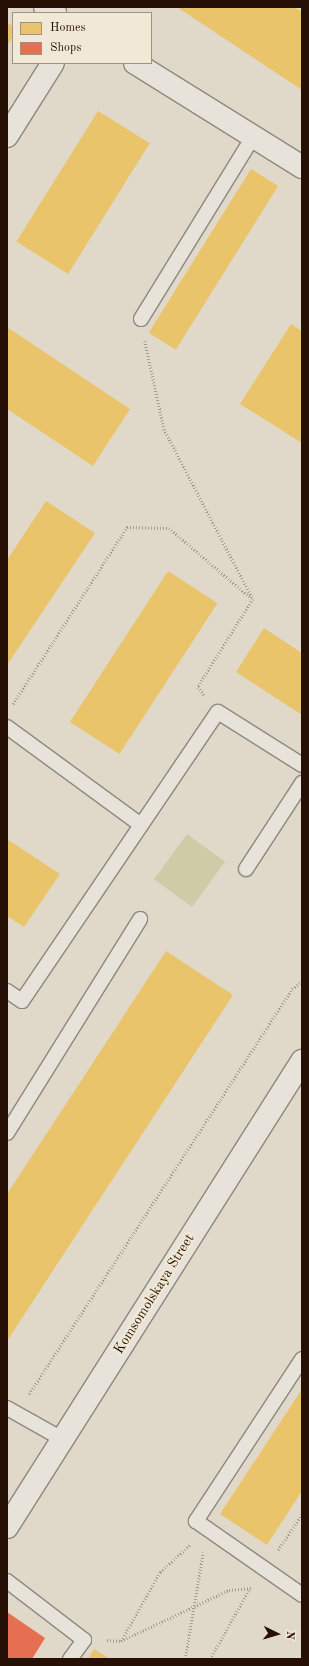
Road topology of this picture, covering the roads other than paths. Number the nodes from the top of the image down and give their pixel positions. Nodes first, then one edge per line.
1 (52, 64) edge
2 (137, 64) edge
3 (7, 136) edge
4 (253, 137) junction
5 (302, 168) edge
6 (141, 319) road end
7 (7, 727) edge
8 (302, 765) edge
9 (302, 783) edge
10 (142, 825) junction
11 (246, 869) dead end
12 (140, 919) dead end
13 (7, 991) edge
14 (302, 1061) edge
15 (7, 1133) edge
16 (302, 1359) edge
17 (12, 1411) edge
18 (62, 1439) junction
19 (7, 1527) edge
20 (7, 1581) edge
21 (302, 1595) edge
22 (70, 1659) edge

1 - 3 street
2 - 4 street
4 - 5 street
4 - 6 lane
7 - 10 lane
8 - 10 lane
9 - 11 lane
10 - 13 lane
12 - 15 lane
14 - 18 street, Komsomolskaya Street
16 - 21 lane
17 - 18 lane
18 - 19 street, Komsomolskaya Street
20 - 22 lane

